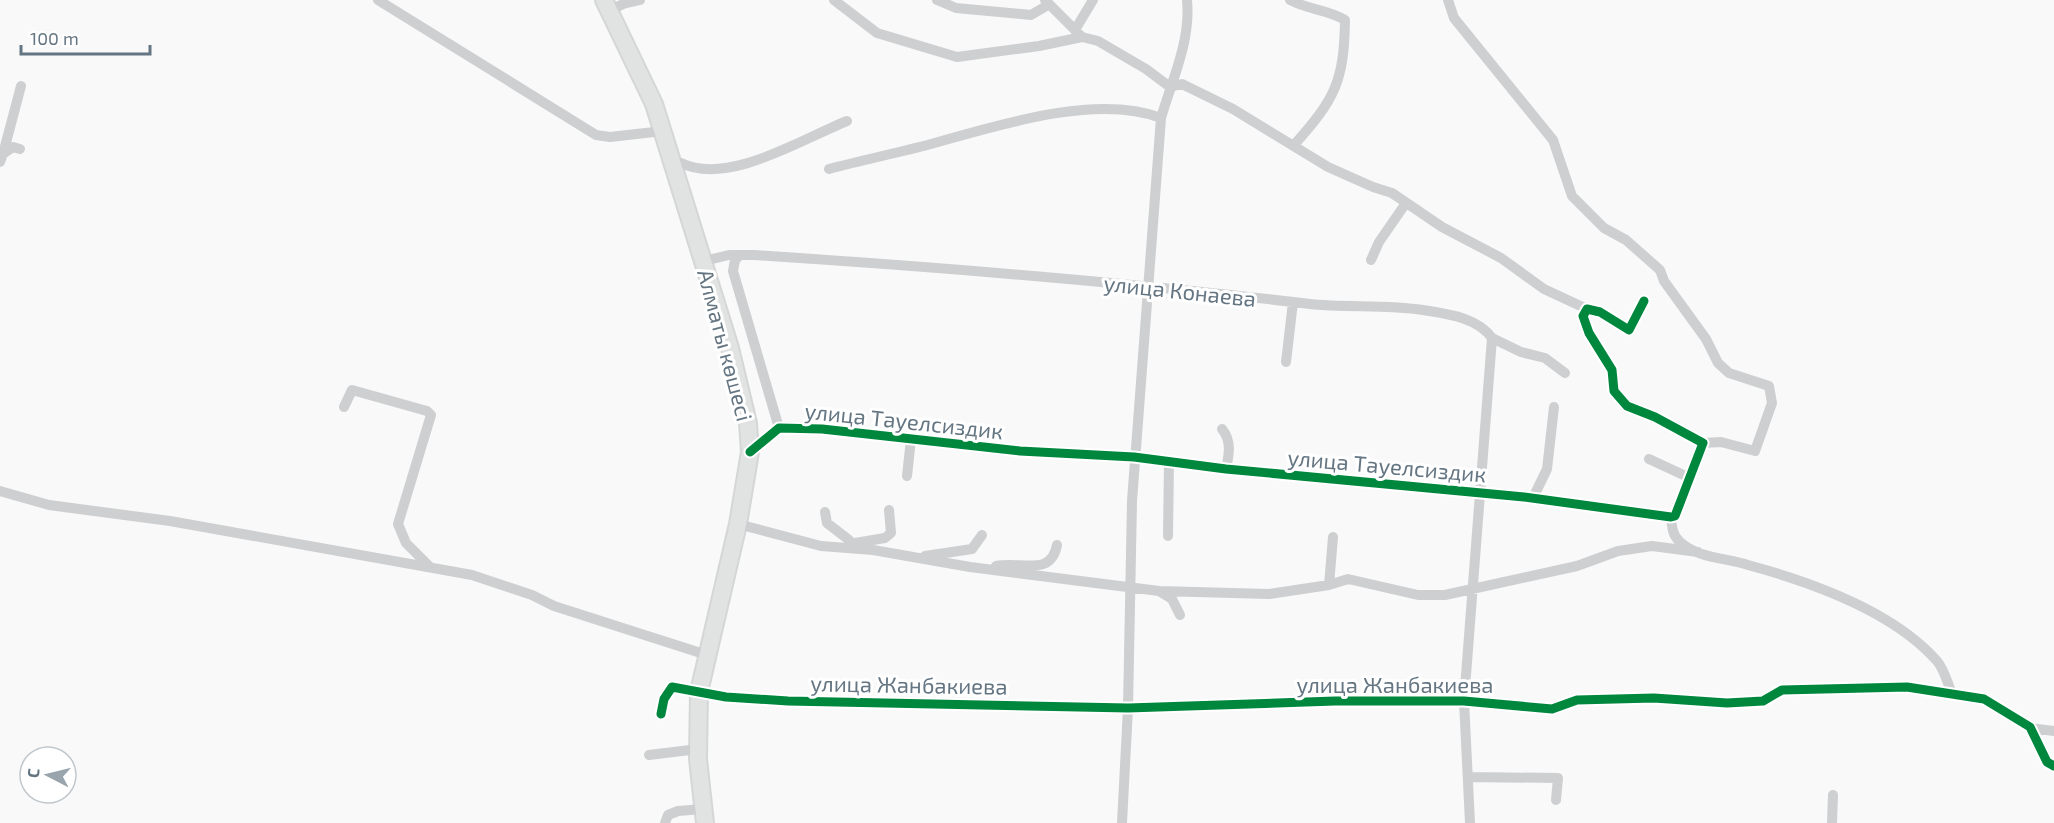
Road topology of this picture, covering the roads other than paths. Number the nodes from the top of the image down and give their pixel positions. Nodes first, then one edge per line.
1 (378, 0) edge
2 (640, 0) edge
3 (834, 0) edge
4 (937, 0) edge
5 (976, 0) edge
6 (1093, 0) edge
7 (1187, 0) edge
8 (1290, 0) edge
9 (1448, 0) edge
10 (1046, 2) edge
11 (984, 10) junction
12 (609, 11) edge
13 (1079, 34) junction
14 (21, 86) dead end
15 (1170, 87) junction
16 (1161, 118) junction
17 (847, 121) dead end
18 (663, 131) junction
19 (1294, 145) junction
20 (20, 149) dead end
21 (2, 158) edge
22 (674, 165) junction
23 (829, 170) dead end
24 (1406, 203) junction
25 (740, 255) junction
26 (1371, 260) dead end
27 (704, 261) junction
28 (1148, 287) junction
29 (1644, 301) dead end
30 (1293, 302) junction
31 (1587, 309) junction
32 (1492, 338) junction
33 (1286, 362) dead end
34 (1565, 373) dead end
35 (344, 407) dead end
36 (1554, 407) dead end
37 (779, 428) junction
38 (1222, 429) dead end
39 (911, 439) junction
40 (1703, 443) junction
41 (750, 452) junction
42 (1134, 457) junction
43 (1649, 459) dead end
44 (1169, 461) junction
45 (1226, 469) junction
46 (907, 476) dead end
47 (1690, 478) junction
48 (0, 491) edge
49 (1479, 494) junction
50 (1533, 498) junction
51 (889, 510) dead end
52 (825, 512) dead end
53 (1671, 517) junction
54 (738, 524) junction
55 (1672, 531) junction
56 (982, 535) dead end
57 (1167, 536) dead end
58 (1333, 537) dead end
59 (1057, 545) dead end
60 (853, 547) junction
61 (1657, 547) junction
62 (1698, 552) junction
63 (907, 556) junction
64 (430, 568) junction
65 (984, 569) junction
66 (1329, 585) junction
67 (1130, 586) junction
68 (1473, 590) junction
69 (1159, 591) junction
70 (1180, 615) dead end
71 (707, 655) junction
72 (699, 692) junction
73 (1952, 694) junction
74 (1464, 701) junction
75 (1128, 708) junction
76 (661, 714) dead end
77 (2030, 728) junction
78 (2054, 731) edge
79 (698, 749) junction
80 (649, 755) dead end
81 (2054, 766) edge
82 (1468, 777) junction
83 (1833, 795) dead end
84 (1556, 800) dead end
85 (704, 816) edge
86 (665, 823) edge
87 (1122, 823) edge
88 (1470, 823) edge
89 (1832, 823) edge

1 - 18 street
2 - 12 street
3 - 13 street
4 - 11 street
5 - 11 street
6 - 13 street
7 - 15 street
8 - 19 street
9 - 40 street
10 - 11 street
10 - 13 street
12 - 18 main road, Алматы көшесі
13 - 15 street
14 - 21 street
15 - 16 street
15 - 19 street
16 - 23 street
16 - 28 street
17 - 22 street
18 - 22 main road, Алматы көшесі
19 - 24 street
20 - 21 street
22 - 27 main road, Алматы көшесі
24 - 26 street
24 - 31 street
25 - 27 street, улица Конаева
25 - 28 street, улица Конаева
25 - 37 street
27 - 41 main road, Алматы көшесі
28 - 30 street, улица Конаева
28 - 42 street
29 - 31 street
30 - 32 street, улица Конаева
30 - 33 street
31 - 40 street
32 - 34 street, улица Конаева
32 - 49 street
35 - 64 street
36 - 50 street
37 - 39 street, улица Тауелсиздик
37 - 41 street, улица Тауелсиздик
38 - 45 street
39 - 42 street, улица Тауелсиздик
39 - 46 street
40 - 47 street
41 - 54 main road, Алматы көшесі
42 - 44 street, улица Тауелсиздик
42 - 67 street
43 - 47 street
44 - 45 street, улица Тауелсиздик
44 - 57 street
45 - 49 street, улица Тауелсиздик
47 - 53 street
48 - 64 street
49 - 50 street, улица Тауелсиздик
49 - 68 street
50 - 53 street, улица Тауелсиздик
51 - 60 street
52 - 60 street
53 - 55 street
54 - 60 street
54 - 71 main road, Алматы көшесі
55 - 61 street
55 - 62 street
56 - 63 street
58 - 66 street
59 - 65 street
60 - 63 street
61 - 62 street
61 - 68 street
62 - 73 street
63 - 65 street
64 - 71 street
65 - 67 street
66 - 68 street
66 - 69 street
67 - 69 street
67 - 75 street
68 - 74 street
69 - 70 street
71 - 72 main road, Алматы көшесі
72 - 75 street, улица Жанбакиева
72 - 76 street, улица Жанбакиева
72 - 79 main road, Алматы көшесі
73 - 74 street, улица Жанбакиева
73 - 77 street, улица Жанбакиева
74 - 75 street, улица Жанбакиева
74 - 82 street
75 - 87 street
77 - 78 street
77 - 81 street
79 - 80 street
79 - 85 main road, Алматы көшесі
82 - 84 street
82 - 88 street
83 - 89 street
85 - 86 street

